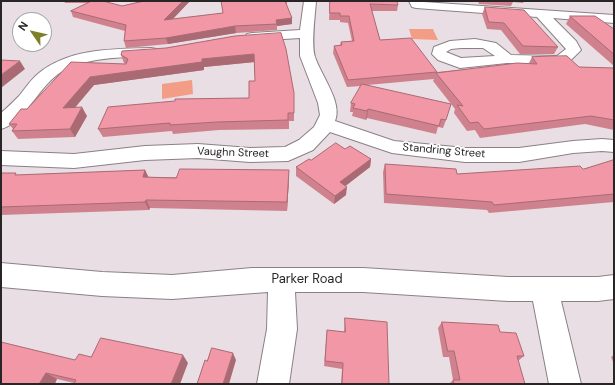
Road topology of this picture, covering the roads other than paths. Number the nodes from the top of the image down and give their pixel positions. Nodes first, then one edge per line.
1 (310, 1) edge
2 (415, 1) edge
3 (442, 4) edge
4 (594, 5) dead end
5 (541, 14) junction
6 (614, 18) edge
7 (307, 34) junction
8 (236, 38) edge
9 (164, 50) edge
10 (507, 59) dead end
11 (1, 123) edge
12 (325, 124) junction
13 (614, 146) edge
14 (1, 158) edge
15 (1, 275) edge
16 (281, 280) junction
17 (614, 287) edge
18 (544, 289) junction
19 (273, 384) edge
20 (565, 384) edge

1 - 7 street
2 - 3 street
3 - 5 street
4 - 6 street
5 - 6 street
5 - 10 street
7 - 8 street
7 - 12 street
9 - 11 street
12 - 13 street, Standring Street
12 - 14 street, Vaughn Street
15 - 16 street, Parker Road
16 - 18 street, Parker Road
16 - 19 street
17 - 18 street, Parker Road
18 - 20 street

